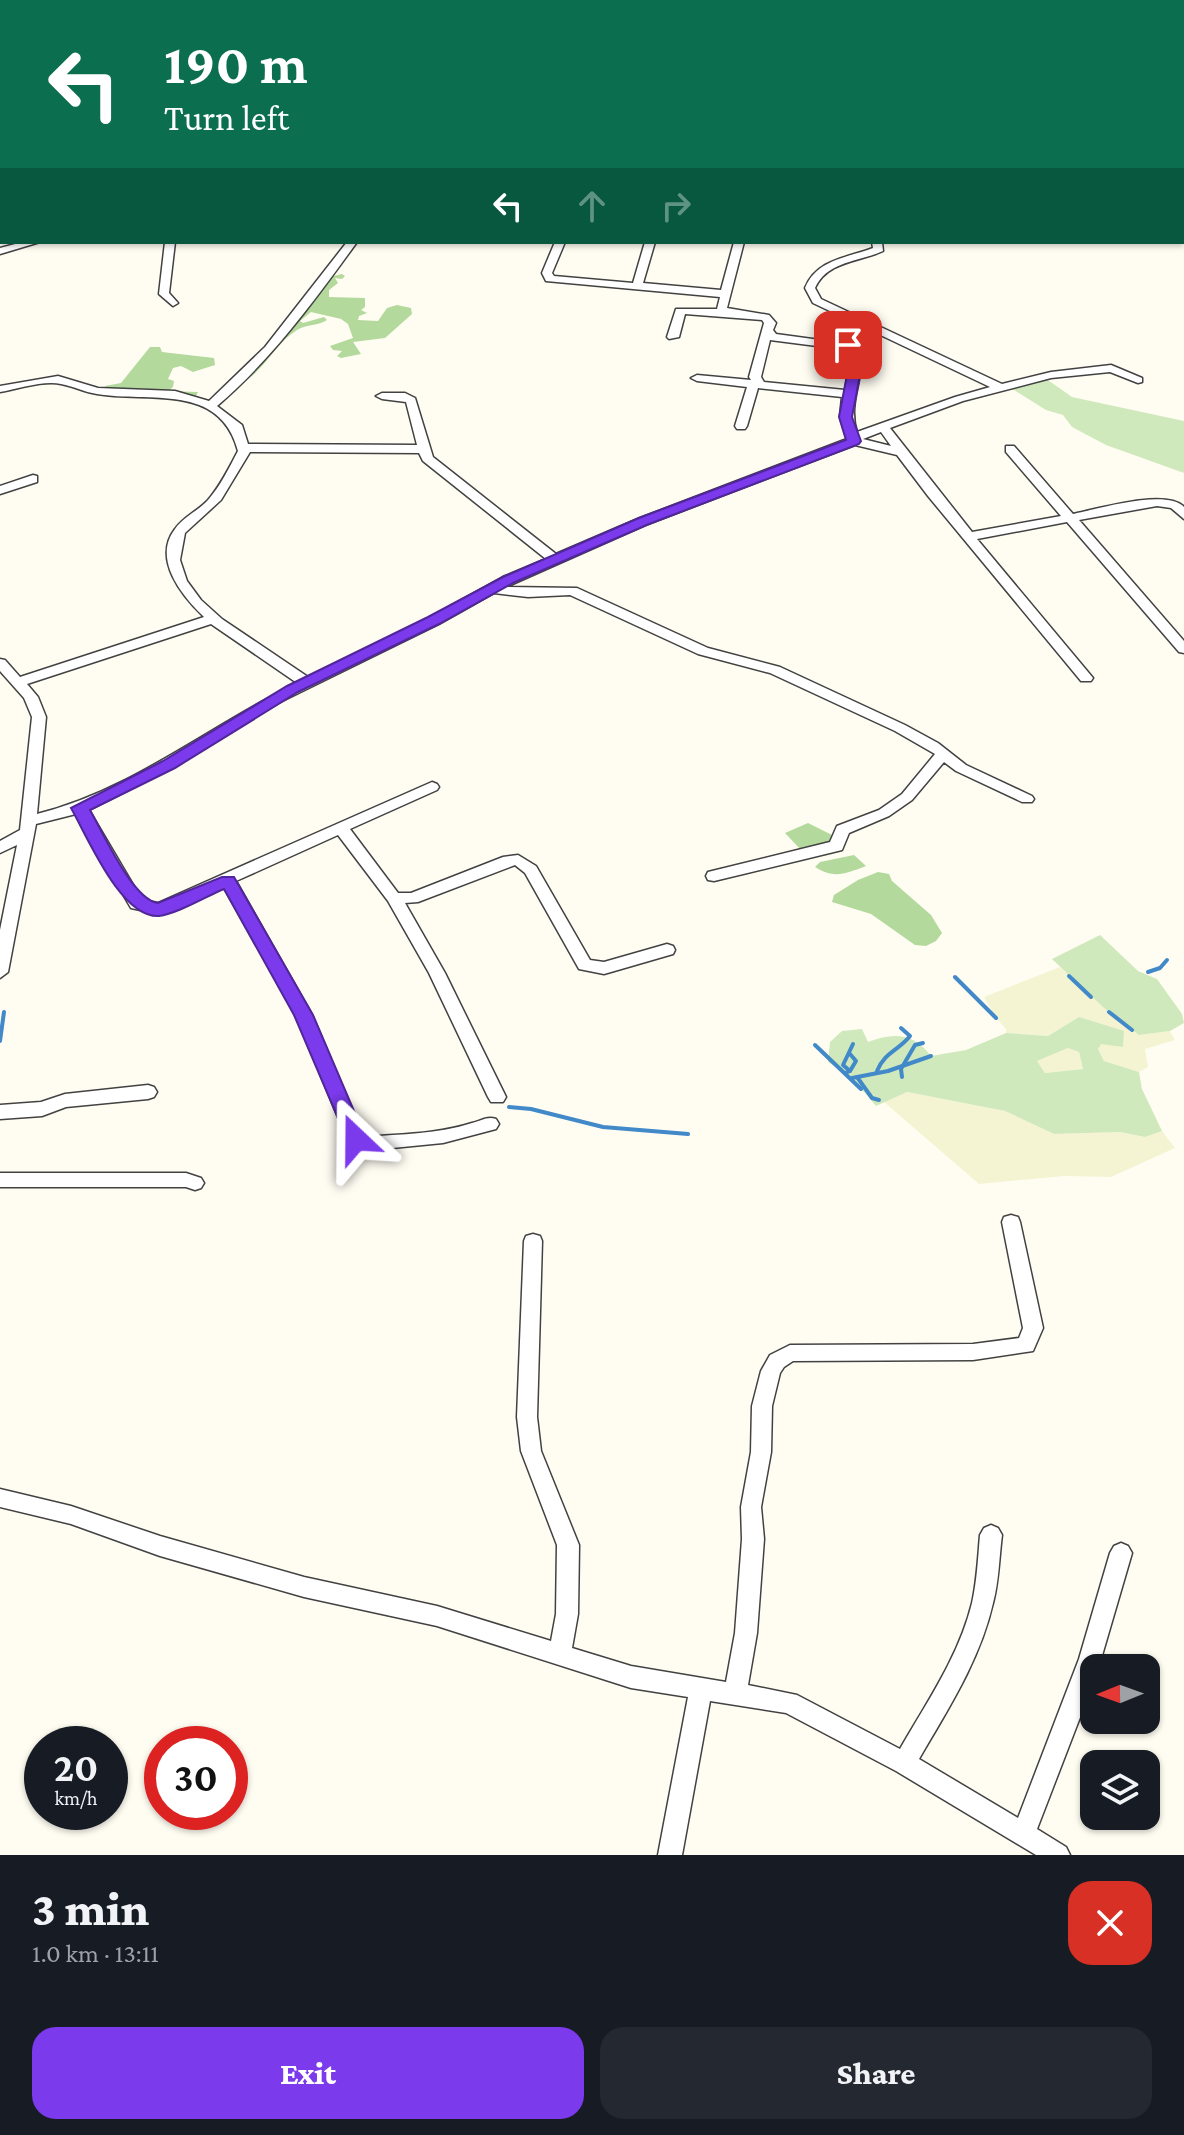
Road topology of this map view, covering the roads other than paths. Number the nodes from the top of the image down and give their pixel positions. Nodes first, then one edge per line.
1 (27, 244) edge
2 (170, 244) edge
3 (351, 244) edge
4 (559, 244) edge
5 (649, 244) edge
6 (738, 244) edge
7 (878, 244) edge
8 (0, 251) edge
9 (637, 287) junction
10 (725, 296) junction
11 (173, 303) dead end
12 (725, 312) junction
13 (767, 332) junction
14 (673, 337) dead end
15 (697, 378) dead end
16 (1138, 380) dead end
17 (757, 384) junction
18 (998, 387) junction
19 (0, 389) edge
20 (382, 396) dead end
21 (849, 397) junction
22 (210, 406) junction
23 (741, 426) dead end
24 (883, 427) junction
25 (854, 441) junction
26 (244, 448) junction
27 (423, 449) junction
28 (1010, 449) dead end
29 (902, 452) junction
30 (33, 479) dead end
31 (0, 490) edge
32 (1184, 515) edge
33 (1070, 517) junction
34 (968, 537) junction
35 (555, 560) junction
36 (491, 589) junction
37 (211, 619) junction
38 (1184, 649) edge
39 (0, 663) edge
40 (1086, 678) dead end
41 (18, 682) junction
42 (306, 682) junction
43 (942, 755) junction
44 (432, 787) dead end
45 (1027, 799) dead end
46 (80, 808) junction
47 (28, 826) junction
48 (342, 829) junction
49 (0, 848) edge
50 (714, 876) dead end
51 (228, 881) junction
52 (394, 898) junction
53 (667, 950) dead end
54 (0, 972) edge
55 (148, 1092) dead end
56 (497, 1097) dead end
57 (0, 1112) edge
58 (490, 1124) dead end
59 (0, 1180) edge
60 (195, 1183) dead end
61 (1011, 1222) dead end
62 (533, 1241) dead end
63 (0, 1498) edge
64 (991, 1535) dead end
65 (1121, 1553) dead end
66 (560, 1654) junction
67 (701, 1689) junction
68 (735, 1693) junction
69 (904, 1763) junction
70 (1024, 1832) junction
71 (670, 1855) edge
72 (1058, 1855) edge

1 - 8 street
2 - 11 street
3 - 22 street
4 - 9 street
5 - 9 street
6 - 10 street
7 - 18 street
9 - 10 street
10 - 12 street
12 - 13 street
12 - 14 street
13 - 17 street
13 - 21 street
15 - 17 street
16 - 18 street
17 - 21 street
17 - 23 street
18 - 24 street
19 - 22 street
20 - 27 street
21 - 25 street
22 - 26 street
24 - 25 street
24 - 29 street
25 - 29 street
25 - 35 street
26 - 27 street
26 - 37 street
27 - 35 street
28 - 33 street
29 - 34 street
30 - 31 street
32 - 33 street
33 - 34 street
33 - 38 street
34 - 40 street
35 - 36 street
36 - 42 street
36 - 43 street
37 - 41 street
37 - 42 street
39 - 41 street
41 - 47 street
42 - 46 street
43 - 45 street
43 - 50 street
44 - 48 street
46 - 47 street
46 - 51 street
47 - 49 street
47 - 54 street
48 - 51 street
48 - 52 street
51 - 58 street
52 - 53 street
52 - 56 street
55 - 57 street
59 - 60 street
61 - 68 street
62 - 66 street
63 - 66 street
64 - 69 street
65 - 70 street
66 - 67 street
67 - 68 street
67 - 71 street
68 - 69 street
69 - 70 street
70 - 72 street

